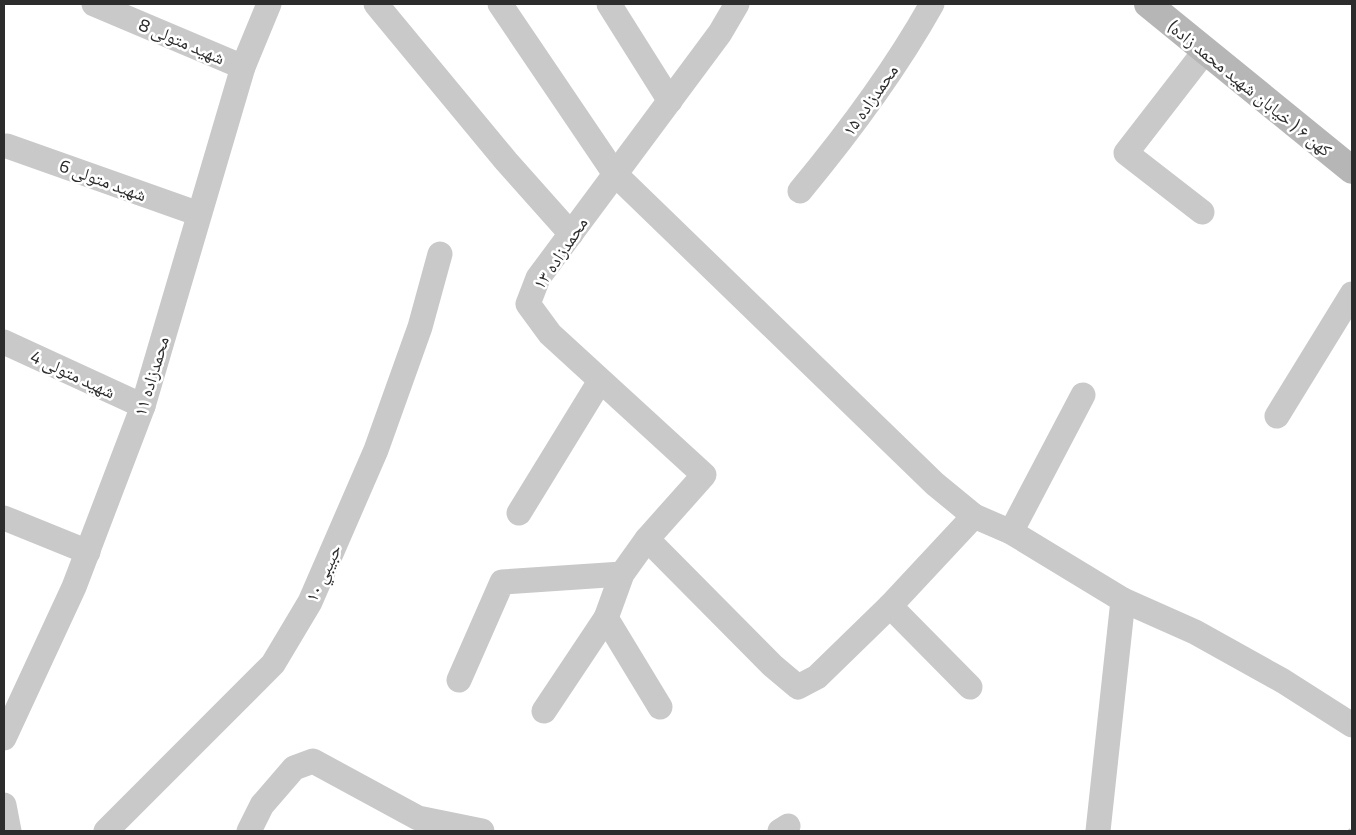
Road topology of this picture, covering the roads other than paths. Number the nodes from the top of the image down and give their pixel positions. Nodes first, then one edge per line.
1 (94, 4) edge
2 (269, 4) edge
3 (376, 4) edge
4 (500, 4) edge
5 (609, 4) edge
6 (737, 4) edge
7 (932, 4) edge
8 (1148, 4) edge
9 (1205, 51) junction
10 (244, 68) junction
11 (670, 101) junction
12 (7, 146) dead end
13 (1352, 170) edge
14 (616, 174) junction
15 (800, 191) dead end
16 (1202, 212) dead end
17 (199, 214) junction
18 (571, 234) junction
19 (440, 254) dead end
20 (1352, 294) edge
21 (4, 342) edge
22 (600, 381) junction
23 (1082, 395) dead end
24 (143, 406) junction
25 (1276, 416) dead end
26 (519, 512) dead end
27 (974, 516) junction
28 (4, 518) edge
29 (1011, 532) junction
30 (647, 539) junction
31 (88, 552) junction
32 (622, 574) junction
33 (1123, 600) junction
34 (890, 606) junction
35 (606, 618) junction
36 (460, 680) dead end
37 (970, 687) dead end
38 (660, 707) dead end
39 (544, 711) dead end
40 (1352, 725) edge
41 (4, 738) edge
42 (4, 805) edge
43 (9, 831) edge
44 (106, 831) edge
45 (249, 831) edge
46 (482, 831) edge
47 (1098, 831) edge

1 - 10 street, شهید متولی 8
2 - 10 street, محمدزاده ۱۱
3 - 18 street
4 - 14 street
5 - 11 street
6 - 11 street, محمدزاده ۱۳
7 - 15 street, محمدزاده ۱۵
8 - 9 street, کهن ۶ ( خیابان شهید محمد زاده)
9 - 13 street, کهن ۶ ( خیابان شهید محمد زاده)
9 - 16 street
10 - 17 street, محمدزاده ۱۱
11 - 14 street, محمدزاده ۱۳
12 - 17 street, شهید متولی 6
14 - 18 street, محمدزاده ۱۳
14 - 27 street
17 - 24 street, محمدزاده ۱۱
18 - 22 street, محمدزاده ۱۳
19 - 44 street, حبيبي ١٠
20 - 25 street
21 - 24 street, شهید متولی 4
22 - 26 street
22 - 30 street, محمدزاده ۱۳
23 - 29 street
24 - 31 street, محمدزاده ۱۱
27 - 29 street
27 - 34 street
28 - 31 street
29 - 33 street
30 - 32 street
30 - 34 street
31 - 41 street, محمدزاده ۱۱
32 - 35 street
32 - 36 street
33 - 40 street
33 - 47 street
34 - 37 street
35 - 38 street
35 - 39 street
42 - 43 street
45 - 46 street

